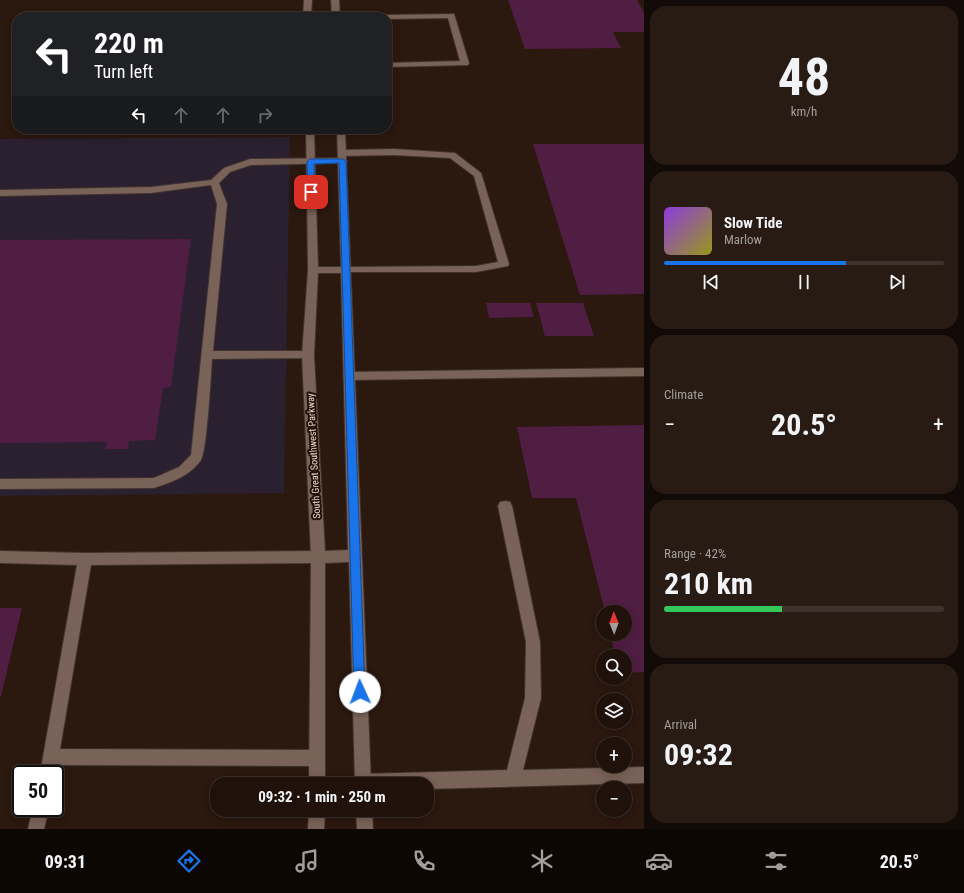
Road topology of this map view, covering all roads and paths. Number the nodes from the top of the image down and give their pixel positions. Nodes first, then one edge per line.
1 (308, 0) edge
2 (335, 0) edge
3 (308, 12) edge
4 (336, 12) edge
5 (392, 17) edge
6 (392, 65) edge
7 (310, 134) edge
8 (341, 134) edge
9 (342, 157) junction
10 (310, 162) junction
11 (214, 182) junction
12 (0, 193) edge
13 (313, 270) junction
14 (345, 270) junction
15 (207, 355) junction
16 (308, 355) junction
17 (644, 372) edge
18 (349, 376) junction
19 (0, 484) edge
20 (505, 506) dead end
21 (354, 556) junction
22 (0, 557) edge
23 (318, 557) junction
24 (85, 559) junction
25 (52, 756) junction
26 (317, 758) junction
27 (50, 765) edge
28 (644, 775) edge
29 (317, 777) edge
30 (363, 777) edge
31 (513, 778) junction
32 (434, 781) edge
33 (39, 817) edge
34 (316, 817) edge
35 (364, 817) edge
36 (36, 829) edge
37 (316, 829) edge
38 (365, 829) edge

1 - 3 main road
2 - 4 main road
5 - 6 main road
7 - 10 main road, South Great Southwest Parkway
8 - 9 main road
9 - 10 main road
9 - 14 main road
9 - 14 main road
10 - 11 main road
10 - 13 main road, South Great Southwest Parkway
11 - 12 main road
11 - 15 main road
13 - 14 main road
13 - 16 main road, South Great Southwest Parkway
14 - 18 main road
15 - 16 main road
15 - 19 main road
16 - 23 main road, South Great Southwest Parkway
17 - 18 main road
18 - 21 main road
20 - 31 main road
21 - 23 main road
21 - 30 main road
22 - 24 main road
23 - 24 main road
23 - 26 main road, South Great Southwest Parkway
24 - 25 main road
25 - 26 main road
25 - 27 main road
26 - 29 main road, South Great Southwest Parkway
28 - 31 main road
31 - 32 main road
33 - 36 main road
34 - 37 main road
35 - 38 main road

